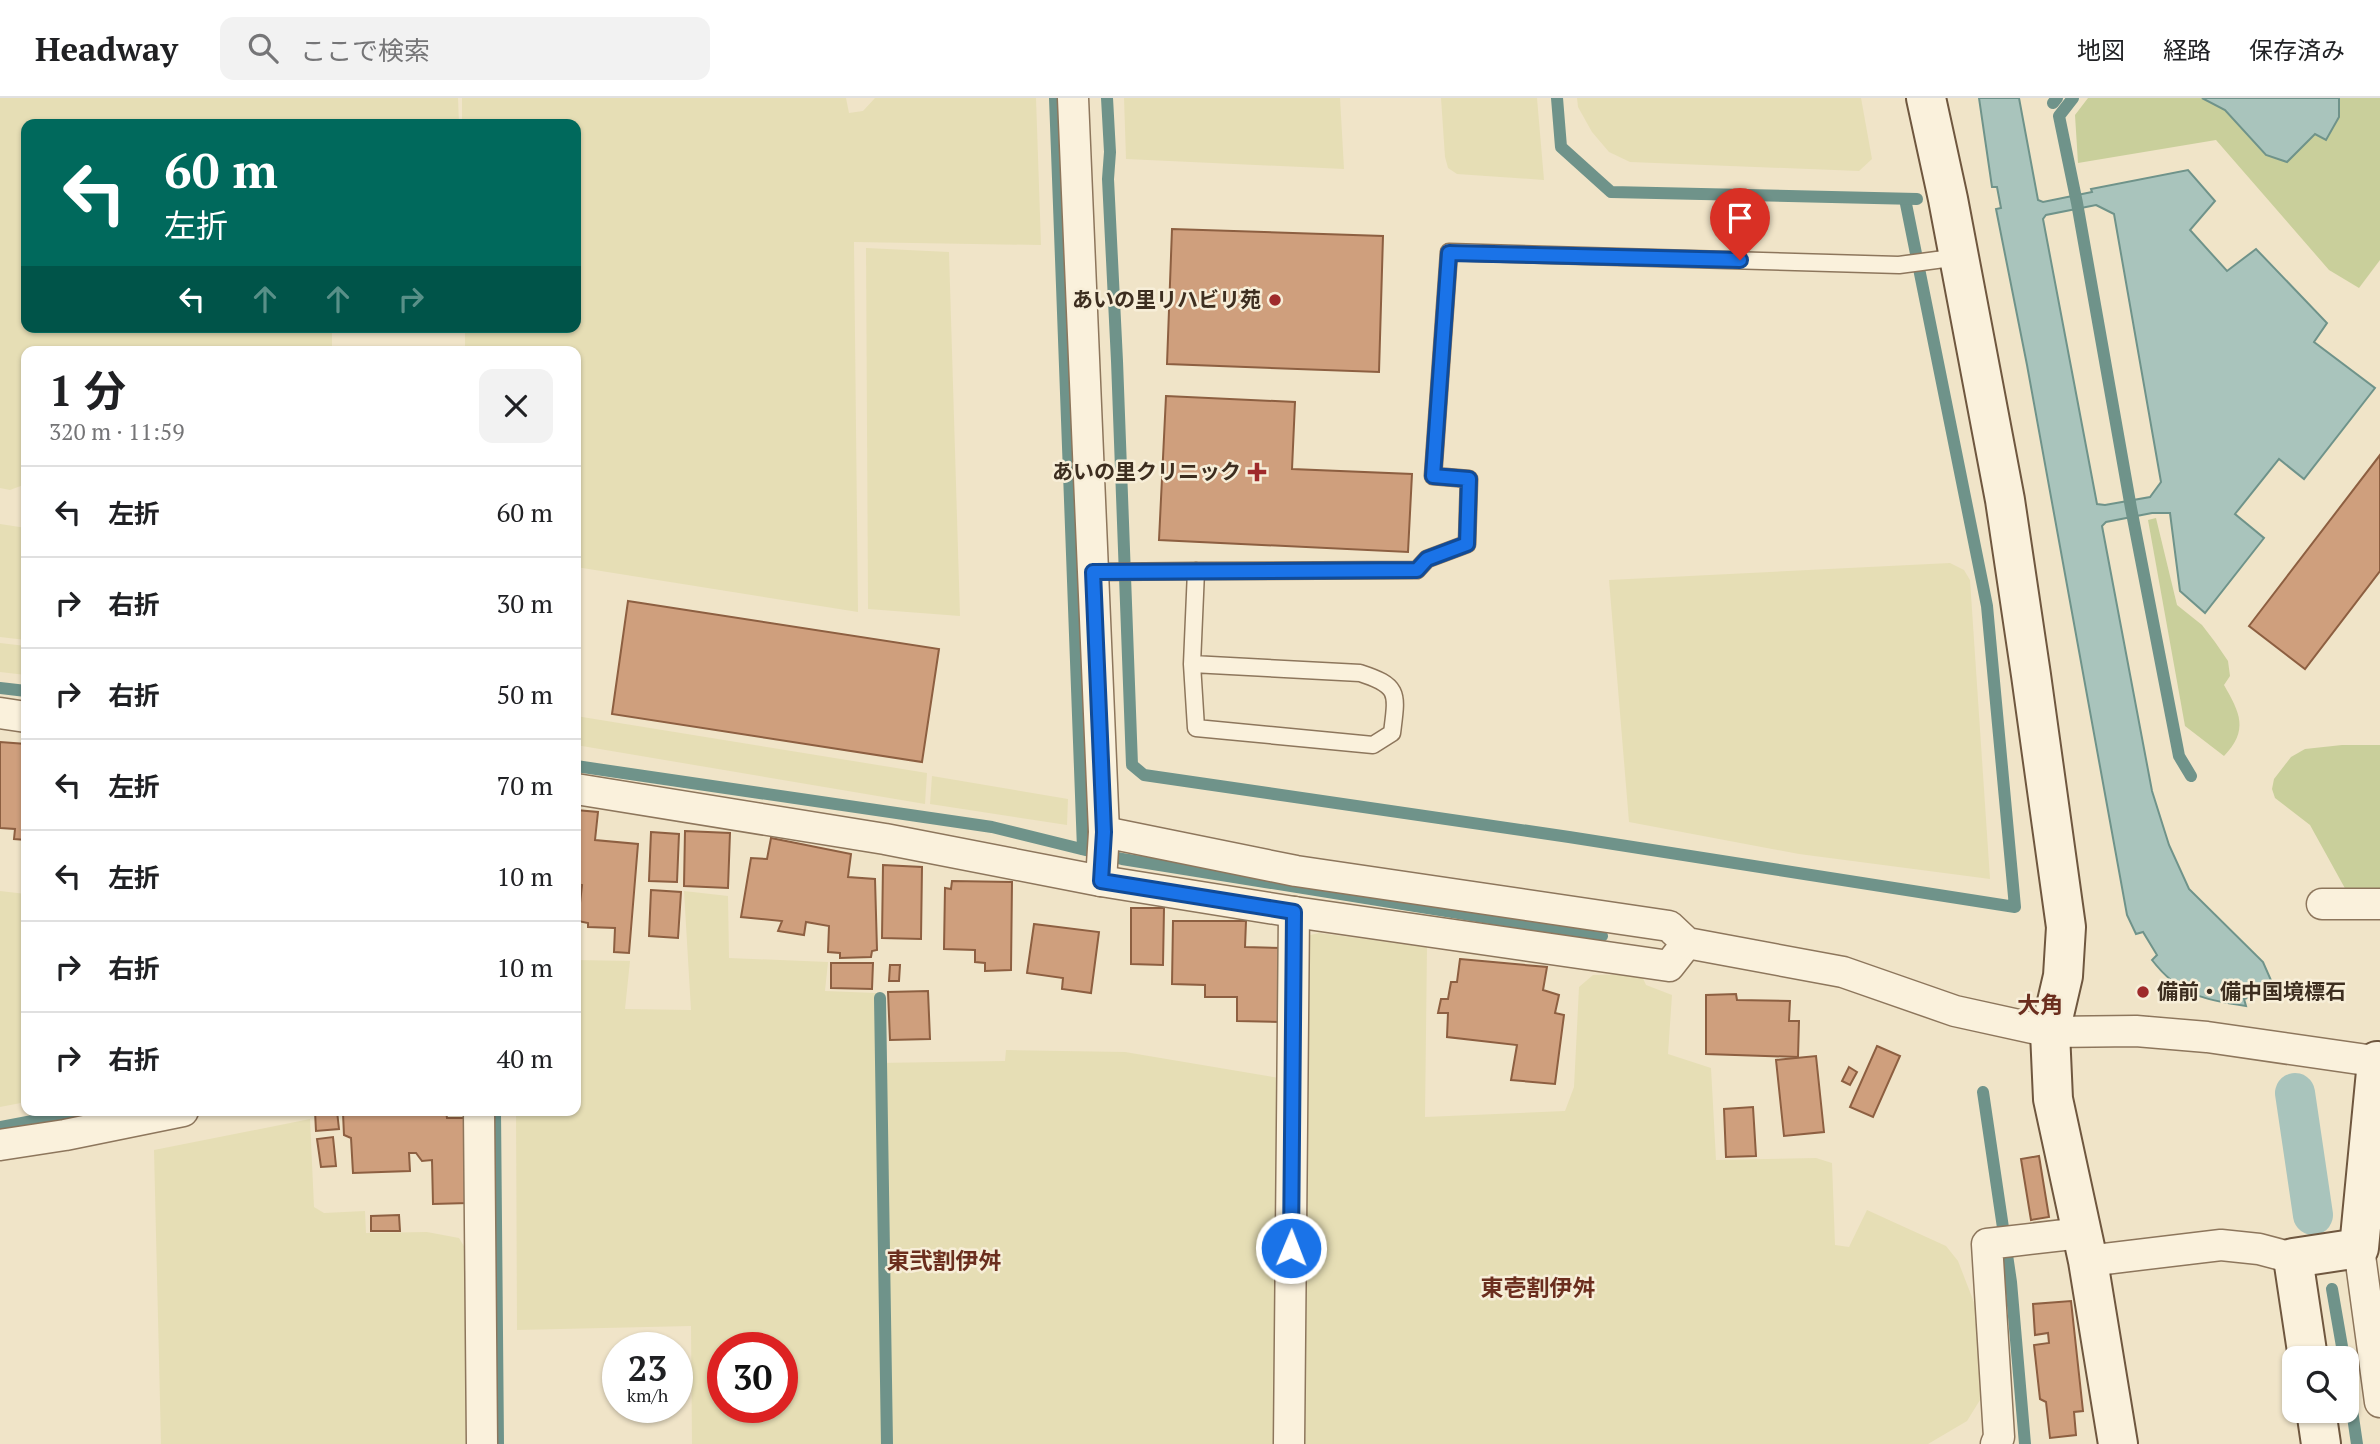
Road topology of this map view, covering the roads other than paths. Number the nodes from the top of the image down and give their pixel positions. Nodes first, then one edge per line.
1 (1073, 98) edge
2 (1926, 98) edge
3 (1944, 259) junction
4 (1195, 571) junction
5 (1101, 572) junction
6 (1192, 664) junction
7 (0, 713) edge
8 (21, 716) edge
9 (581, 790) edge
10 (1103, 856) junction
11 (2322, 904) dead end
12 (2380, 904) edge
13 (1294, 912) junction
14 (1687, 943) junction
15 (2050, 1032) junction
16 (2379, 1061) edge
17 (158, 1116) edge
18 (479, 1116) edge
19 (0, 1145) edge
20 (2085, 1247) junction
21 (2359, 1248) junction
22 (2293, 1258) junction
23 (2306, 1346) edge
24 (2380, 1402) edge
25 (2318, 1423) edge
26 (482, 1444) edge
27 (1289, 1444) edge
28 (1996, 1444) edge
29 (2118, 1444) edge
30 (2320, 1444) edge

1 - 5 street
2 - 3 street
3 - 4 lane
3 - 15 street
4 - 5 lane
4 - 6 lane
5 - 10 street
6 - 6 lane
7 - 8 street
9 - 10 street
10 - 13 street
10 - 14 street
11 - 12 street
13 - 14 street
13 - 27 street
14 - 15 street
15 - 16 street
15 - 20 street
16 - 21 street
17 - 19 street
18 - 26 street
20 - 22 street
20 - 28 street
20 - 29 street
21 - 22 street
21 - 24 street
22 - 23 street
25 - 30 street

